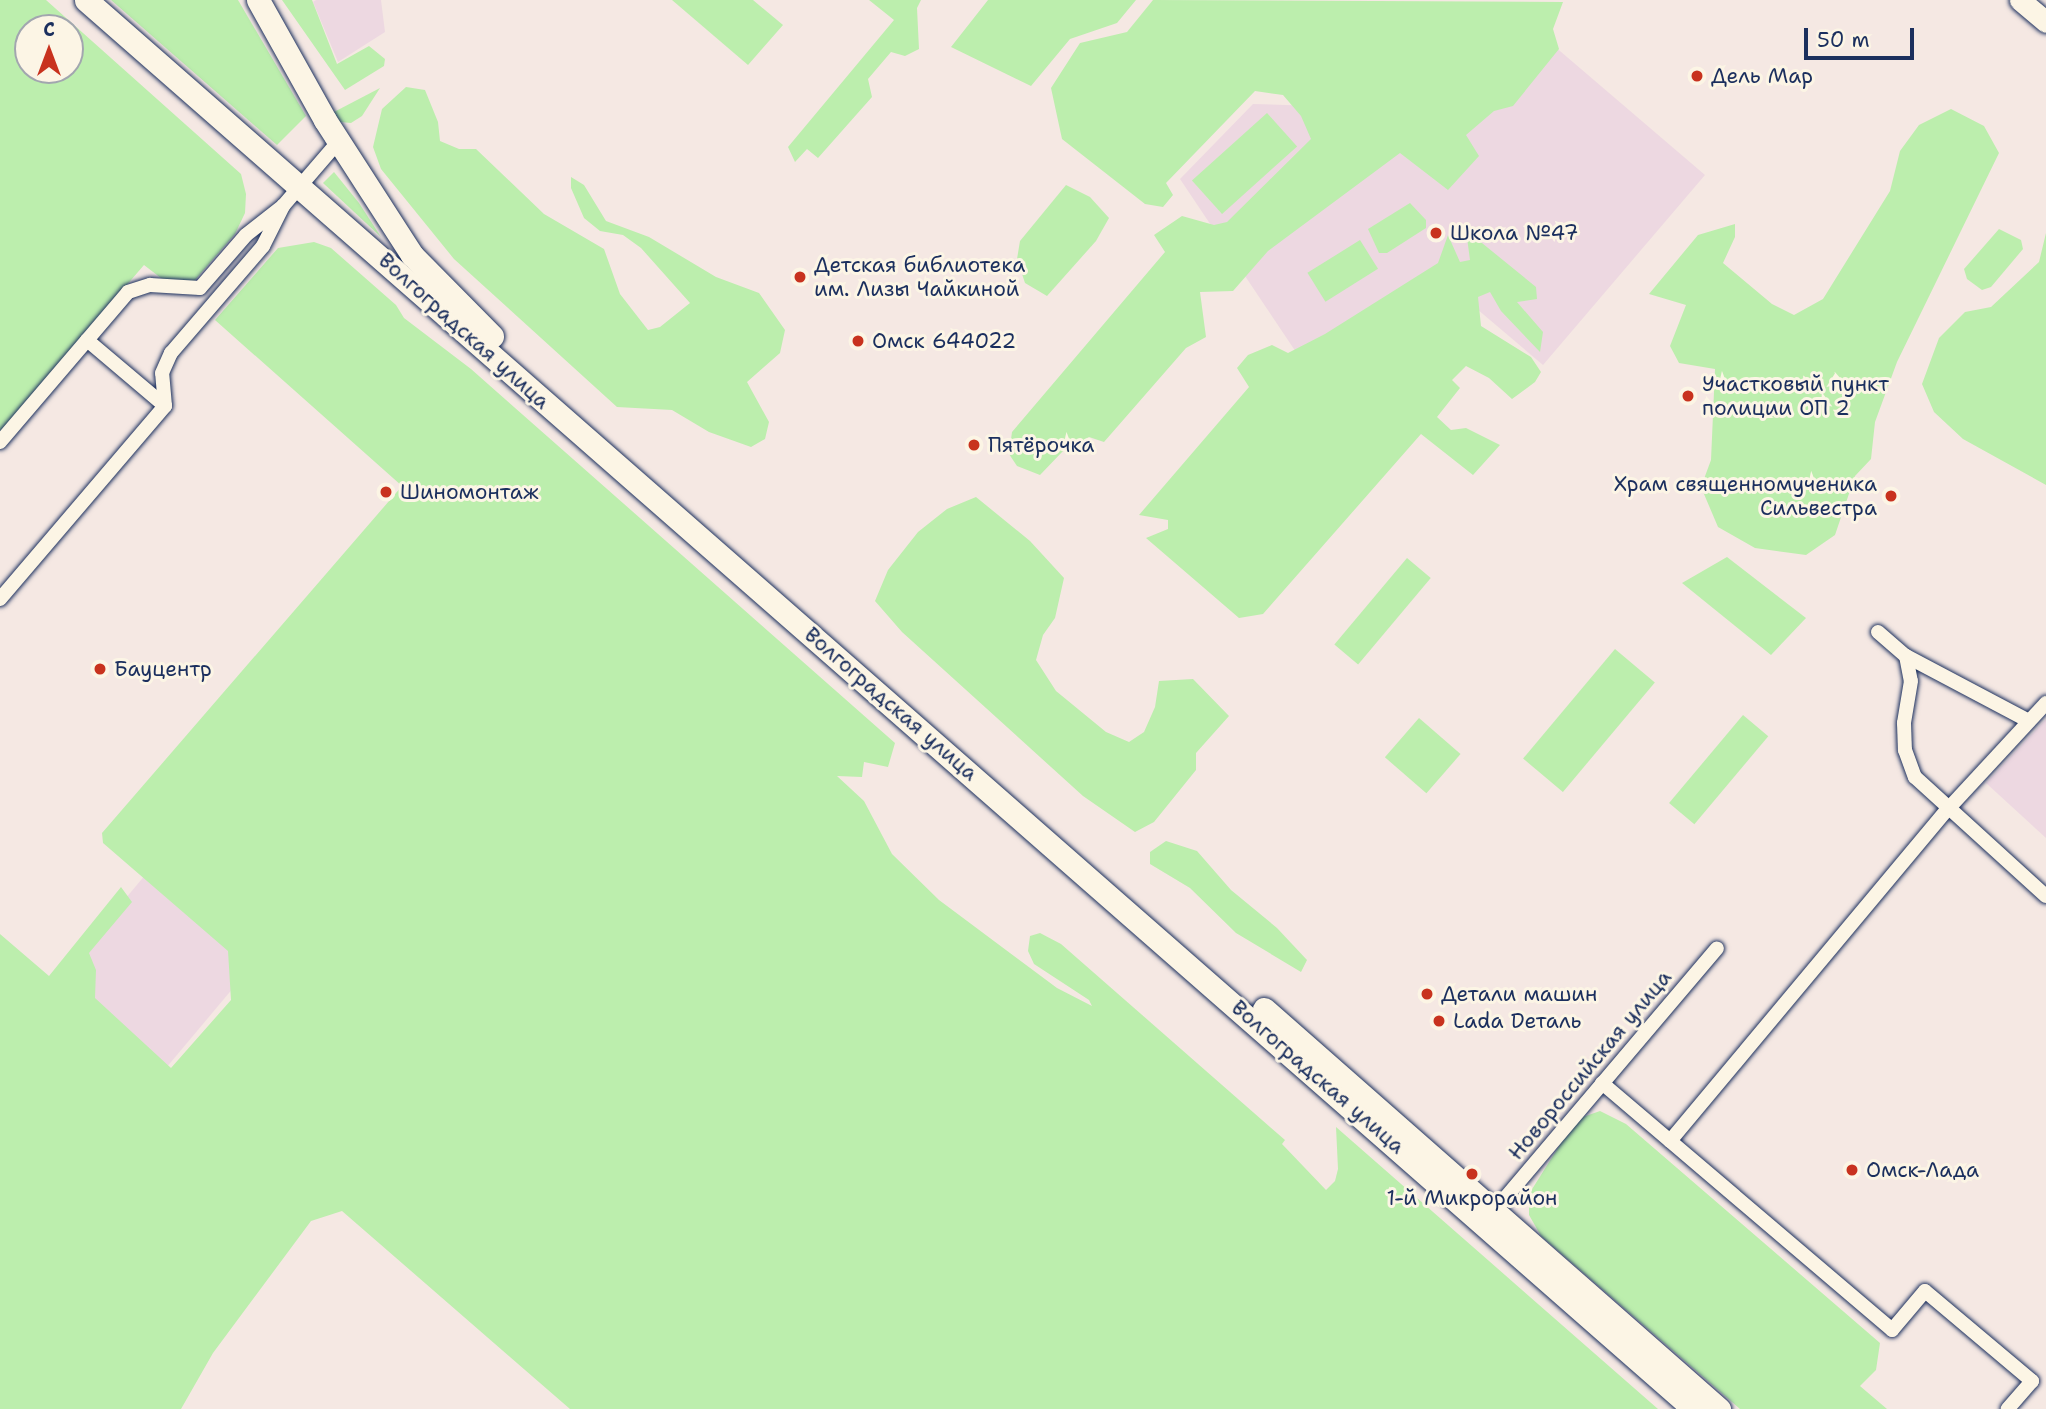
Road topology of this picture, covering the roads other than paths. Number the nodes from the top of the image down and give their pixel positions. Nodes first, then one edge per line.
1 (86, 0) edge
2 (258, 0) edge
3 (2020, 0) edge
4 (2046, 22) edge
5 (339, 141) junction
6 (301, 185) junction
7 (283, 205) junction
8 (87, 340) junction
9 (165, 406) junction
10 (0, 442) edge
11 (0, 599) edge
12 (1878, 632) dead end
13 (1906, 656) junction
14 (2046, 703) edge
15 (2029, 721) junction
16 (1947, 810) junction
17 (2046, 896) edge
18 (1717, 948) dead end
19 (1602, 1083) junction
20 (1670, 1141) junction
21 (1494, 1210) junction
22 (1694, 1409) edge
23 (1719, 1409) edge
24 (2008, 1409) edge

1 - 6 main road, Волгоградская улица
2 - 5 main road, Волгоградская улица
3 - 4 main road
5 - 6 street
5 - 21 main road, Волгоградская улица
6 - 7 street
6 - 22 main road, Волгоградская улица
7 - 8 street
7 - 9 street
8 - 9 street
8 - 10 street
9 - 11 street
12 - 13 street
13 - 15 street
13 - 16 street
14 - 15 street
15 - 16 street
16 - 17 street
16 - 20 street
18 - 19 street, Новороссийская улица
19 - 20 street
19 - 21 street, Новороссийская улица
20 - 24 street
21 - 23 main road, Волгоградская улица

